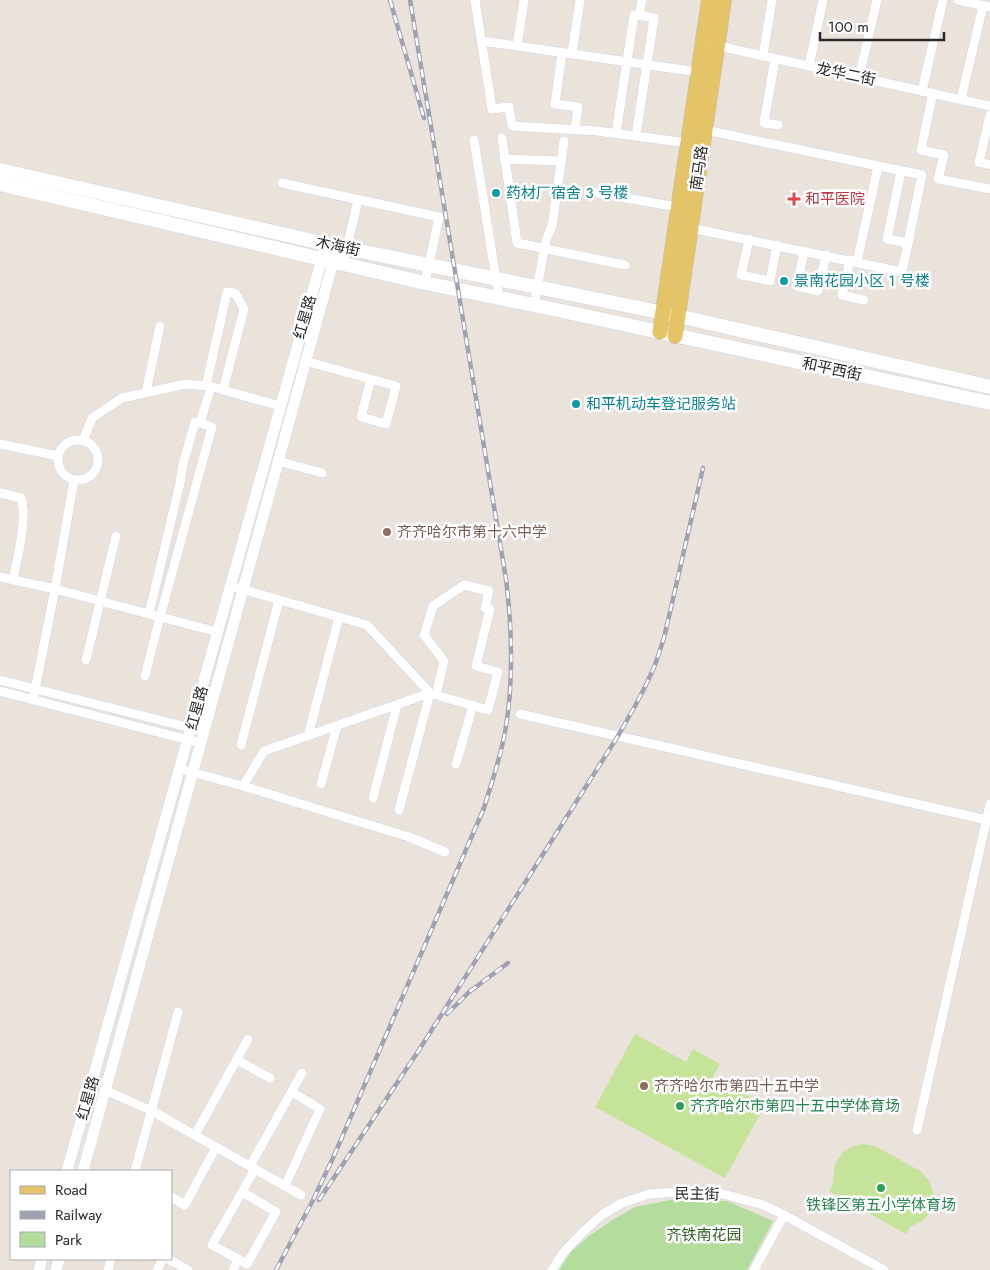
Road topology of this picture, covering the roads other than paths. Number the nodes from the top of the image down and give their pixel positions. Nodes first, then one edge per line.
1 (475, 0) edge
2 (524, 0) edge
3 (580, 0) edge
4 (636, 0) edge
5 (642, 0) edge
6 (709, 0) edge
7 (724, 0) edge
8 (772, 0) edge
9 (823, 0) edge
10 (877, 0) edge
11 (943, 0) edge
12 (958, 0) edge
13 (986, 7) edge
14 (637, 15) junction
15 (482, 41) junction
16 (707, 44) junction
17 (517, 46) junction
18 (562, 52) junction
19 (572, 54) junction
20 (763, 56) junction
21 (775, 59) junction
22 (627, 62) junction
23 (647, 65) junction
24 (809, 66) junction
25 (698, 72) junction
26 (859, 77) junction
27 (922, 91) junction
28 (933, 93) junction
29 (961, 100) junction
30 (990, 106) edge
31 (990, 115) edge
32 (778, 125) dead end
33 (617, 127) dead end
34 (575, 129) junction
35 (637, 129) dead end
36 (705, 130) junction
37 (502, 138) dead end
38 (474, 140) dead end
39 (564, 141) dead end
40 (688, 143) junction
41 (504, 159) junction
42 (561, 160) junction
43 (990, 165) edge
44 (0, 170) edge
45 (877, 171) dead end
46 (901, 171) junction
47 (282, 183) dead end
48 (0, 184) edge
49 (990, 190) edge
50 (591, 192) dead end
51 (358, 200) junction
52 (678, 207) junction
53 (691, 228) junction
54 (749, 239) junction
55 (908, 243) junction
56 (777, 245) junction
57 (337, 246) junction
58 (544, 248) junction
59 (804, 251) junction
60 (826, 255) junction
61 (333, 261) junction
62 (854, 261) junction
63 (428, 265) junction
64 (625, 265) dead end
65 (495, 278) junction
66 (425, 283) junction
67 (537, 287) junction
68 (499, 298) junction
69 (864, 300) dead end
70 (534, 305) junction
71 (663, 313) junction
72 (678, 316) junction
73 (160, 326) dead end
74 (667, 334) junction
75 (305, 361) junction
76 (371, 379) junction
77 (209, 386) junction
78 (990, 387) edge
79 (223, 390) junction
80 (146, 392) junction
81 (990, 403) edge
82 (280, 406) junction
83 (200, 423) junction
84 (83, 441) junction
85 (0, 444) edge
86 (58, 456) junction
87 (278, 461) junction
88 (183, 464) junction
89 (200, 470) junction
90 (322, 473) dead end
91 (74, 480) junction
92 (0, 493) edge
93 (116, 536) dead end
94 (164, 548) junction
95 (176, 558) junction
96 (0, 577) edge
97 (12, 580) junction
98 (230, 586) junction
99 (55, 589) junction
100 (242, 589) junction
101 (279, 600) junction
102 (100, 601) junction
103 (148, 614) junction
104 (160, 617) junction
105 (339, 617) junction
106 (218, 632) junction
107 (86, 660) dead end
108 (144, 676) dead end
109 (0, 680) edge
110 (35, 689) junction
111 (0, 691) edge
112 (433, 694) junction
113 (33, 700) junction
114 (397, 705) junction
115 (473, 705) junction
116 (520, 714) dead end
117 (337, 726) junction
118 (203, 731) junction
119 (190, 734) junction
120 (308, 736) junction
121 (200, 743) junction
122 (241, 745) dead end
123 (456, 764) dead end
124 (180, 769) junction
125 (192, 772) junction
126 (321, 784) dead end
127 (243, 786) junction
128 (373, 798) dead end
129 (990, 804) edge
130 (399, 810) dead end
131 (988, 818) edge
132 (445, 852) dead end
133 (178, 1012) dead end
134 (248, 1039) dead end
135 (237, 1060) junction
136 (302, 1073) dead end
137 (270, 1078) dead end
138 (105, 1090) junction
139 (292, 1092) junction
140 (152, 1110) junction
141 (917, 1130) dead end
142 (195, 1135) junction
143 (216, 1147) junction
144 (252, 1168) junction
145 (67, 1170) edge
146 (83, 1170) edge
147 (135, 1170) edge
148 (285, 1186) junction
149 (242, 1192) junction
150 (301, 1195) dead end
151 (172, 1198) edge
152 (784, 1215) junction
153 (238, 1259) junction
154 (170, 1260) edge
155 (188, 1270) edge
156 (233, 1270) edge
157 (552, 1270) edge
158 (754, 1270) edge
159 (884, 1270) edge

1 - 15 street
2 - 17 street
3 - 19 street
4 - 14 street
5 - 14 street
6 - 16 main road, 南马路
7 - 16 main road, 南马路
8 - 20 street
9 - 24 street
10 - 26 street
11 - 27 street
12 - 13 street
13 - 29 street
14 - 22 street
14 - 23 street
15 - 17 street
15 - 34 street
16 - 20 street, 龙华二街
16 - 25 main road, 南马路
16 - 36 main road, 南马路
17 - 18 street
18 - 19 street
18 - 34 street
19 - 22 street
20 - 21 street, 龙华二街
21 - 24 street, 龙华二街
21 - 32 street
22 - 23 street
22 - 33 street
23 - 25 street
23 - 35 street
24 - 26 street, 龙华二街
25 - 40 main road, 南马路
26 - 27 street, 龙华二街
27 - 28 street, 龙华二街
28 - 29 street, 龙华二街
28 - 49 street
29 - 30 street, 龙华二街
31 - 43 street
34 - 40 street
36 - 46 street
36 - 53 main road, 南马路
37 - 41 street
38 - 65 street
39 - 42 street
40 - 52 main road, 南马路
41 - 42 street
41 - 58 street
42 - 58 street
44 - 57 main road, 木海街
45 - 62 street
46 - 55 street
46 - 55 street
47 - 51 street
48 - 61 main road, 木海街
50 - 52 street
51 - 57 street
51 - 63 street
52 - 71 main road, 南马路
53 - 54 street
53 - 72 main road, 南马路
54 - 56 street
54 - 56 street
55 - 62 street
56 - 59 street
57 - 61 street, 红星路
57 - 61 street
57 - 63 main road, 木海街
58 - 64 street
58 - 67 street
59 - 60 street
59 - 60 street
60 - 62 street
61 - 66 main road, 木海街
61 - 75 street, 红星路
61 - 82 street, 红星路
62 - 69 street
63 - 65 main road, 木海街
63 - 66 street
65 - 67 main road, 木海街
65 - 68 street
66 - 68 main road, 木海街
67 - 70 street
67 - 71 main road, 木海街
68 - 70 main road, 木海街
70 - 74 main road, 木海街
71 - 72 main road, 木海街
71 - 74 main road, 南马路
72 - 74 main road, 南马路
72 - 78 main road, 和平西街
73 - 80 street
74 - 81 main road, 和平西街
75 - 76 street
75 - 87 street, 红星路
76 - 76 street
77 - 79 street
77 - 79 street
77 - 80 street
77 - 83 street
79 - 82 street
80 - 84 street
82 - 98 street, 红星路
83 - 88 street
83 - 89 street
84 - 86 street
84 - 91 street
85 - 86 street
86 - 91 street
87 - 90 street
87 - 100 street, 红星路
88 - 89 street
88 - 94 street
89 - 95 street
91 - 99 street
92 - 97 street
93 - 102 street
94 - 95 street
94 - 103 street
95 - 104 street
96 - 97 street
97 - 99 street
98 - 100 street
98 - 106 street, 红星路
99 - 102 street
99 - 110 street
100 - 101 street
100 - 118 street, 红星路
101 - 105 street
101 - 122 street
102 - 103 street
102 - 107 street
103 - 104 street
104 - 106 street
104 - 108 street
105 - 112 street
105 - 120 street
106 - 119 street, 红星路
109 - 110 street
110 - 113 street
110 - 119 street
111 - 113 street
112 - 114 street
112 - 115 street
112 - 115 street
112 - 130 street
113 - 119 street
114 - 117 street
114 - 128 street
115 - 123 street
116 - 131 street
117 - 120 street
117 - 126 street
118 - 119 street
118 - 121 street, 红星路
119 - 121 street
119 - 124 street, 红星路
120 - 127 street
121 - 125 street, 红星路
124 - 125 street
124 - 145 street, 红星路
125 - 127 street
125 - 138 street, 红星路
127 - 132 street
129 - 131 street
131 - 141 street
133 - 140 street
134 - 135 street
135 - 137 street
135 - 142 street
136 - 139 street
138 - 140 street
138 - 146 street, 红星路
139 - 144 street
139 - 148 street
140 - 142 street
140 - 147 street
142 - 143 street
143 - 144 street
143 - 151 street
144 - 148 street
144 - 149 street
148 - 150 street
149 - 153 street
149 - 153 street
152 - 157 street, 民主街
152 - 158 street
152 - 159 street, 民主街
153 - 156 street
154 - 155 street

